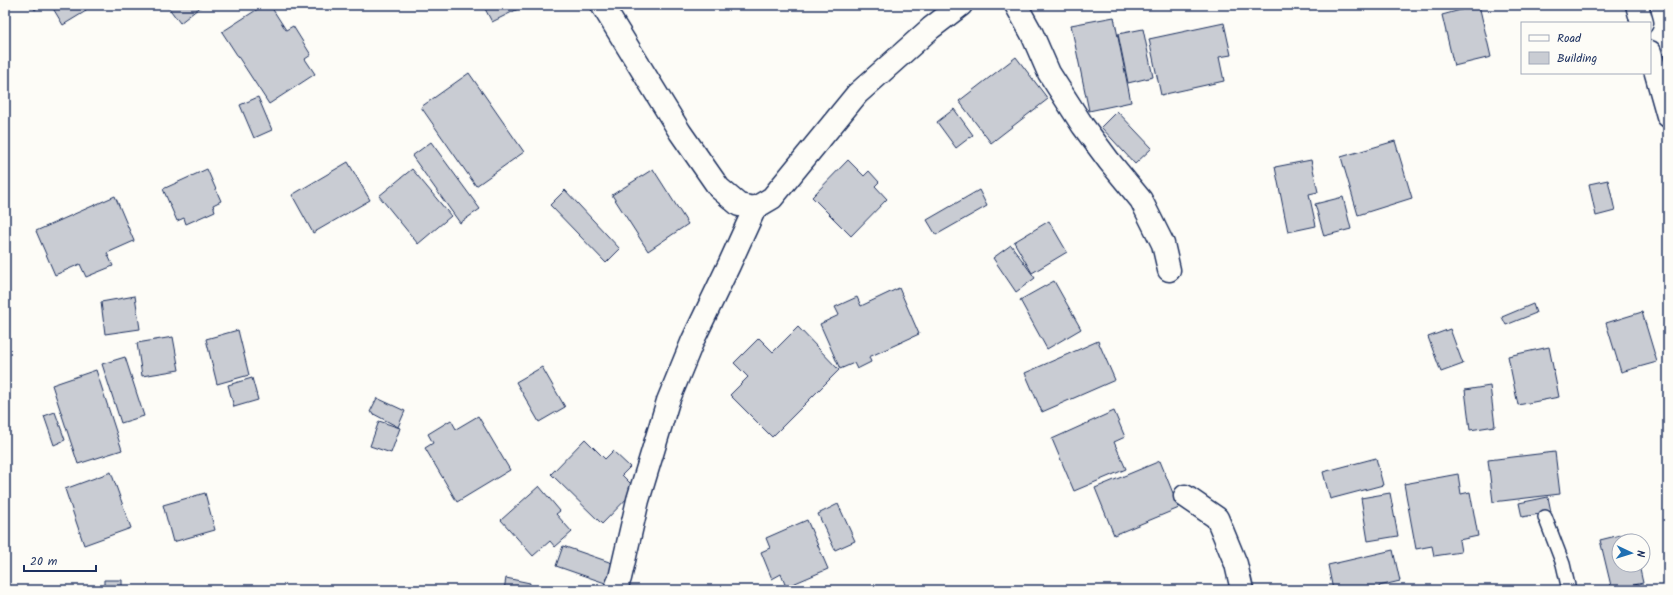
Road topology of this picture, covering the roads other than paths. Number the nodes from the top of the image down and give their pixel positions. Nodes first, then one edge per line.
1 (602, 5) edge
2 (961, 5) edge
3 (1016, 5) edge
4 (1637, 5) edge
5 (1642, 22) edge
6 (1651, 56) edge
7 (1668, 116) edge
8 (755, 208) junction
9 (1169, 270) dead end
10 (1185, 496) dead end
11 (1545, 517) dead end
12 (616, 590) edge
13 (1242, 590) edge
14 (1569, 590) edge

1 - 8 street
2 - 8 street
3 - 9 street
4 - 5 street
6 - 7 street
8 - 12 street
10 - 13 street
11 - 14 lane

